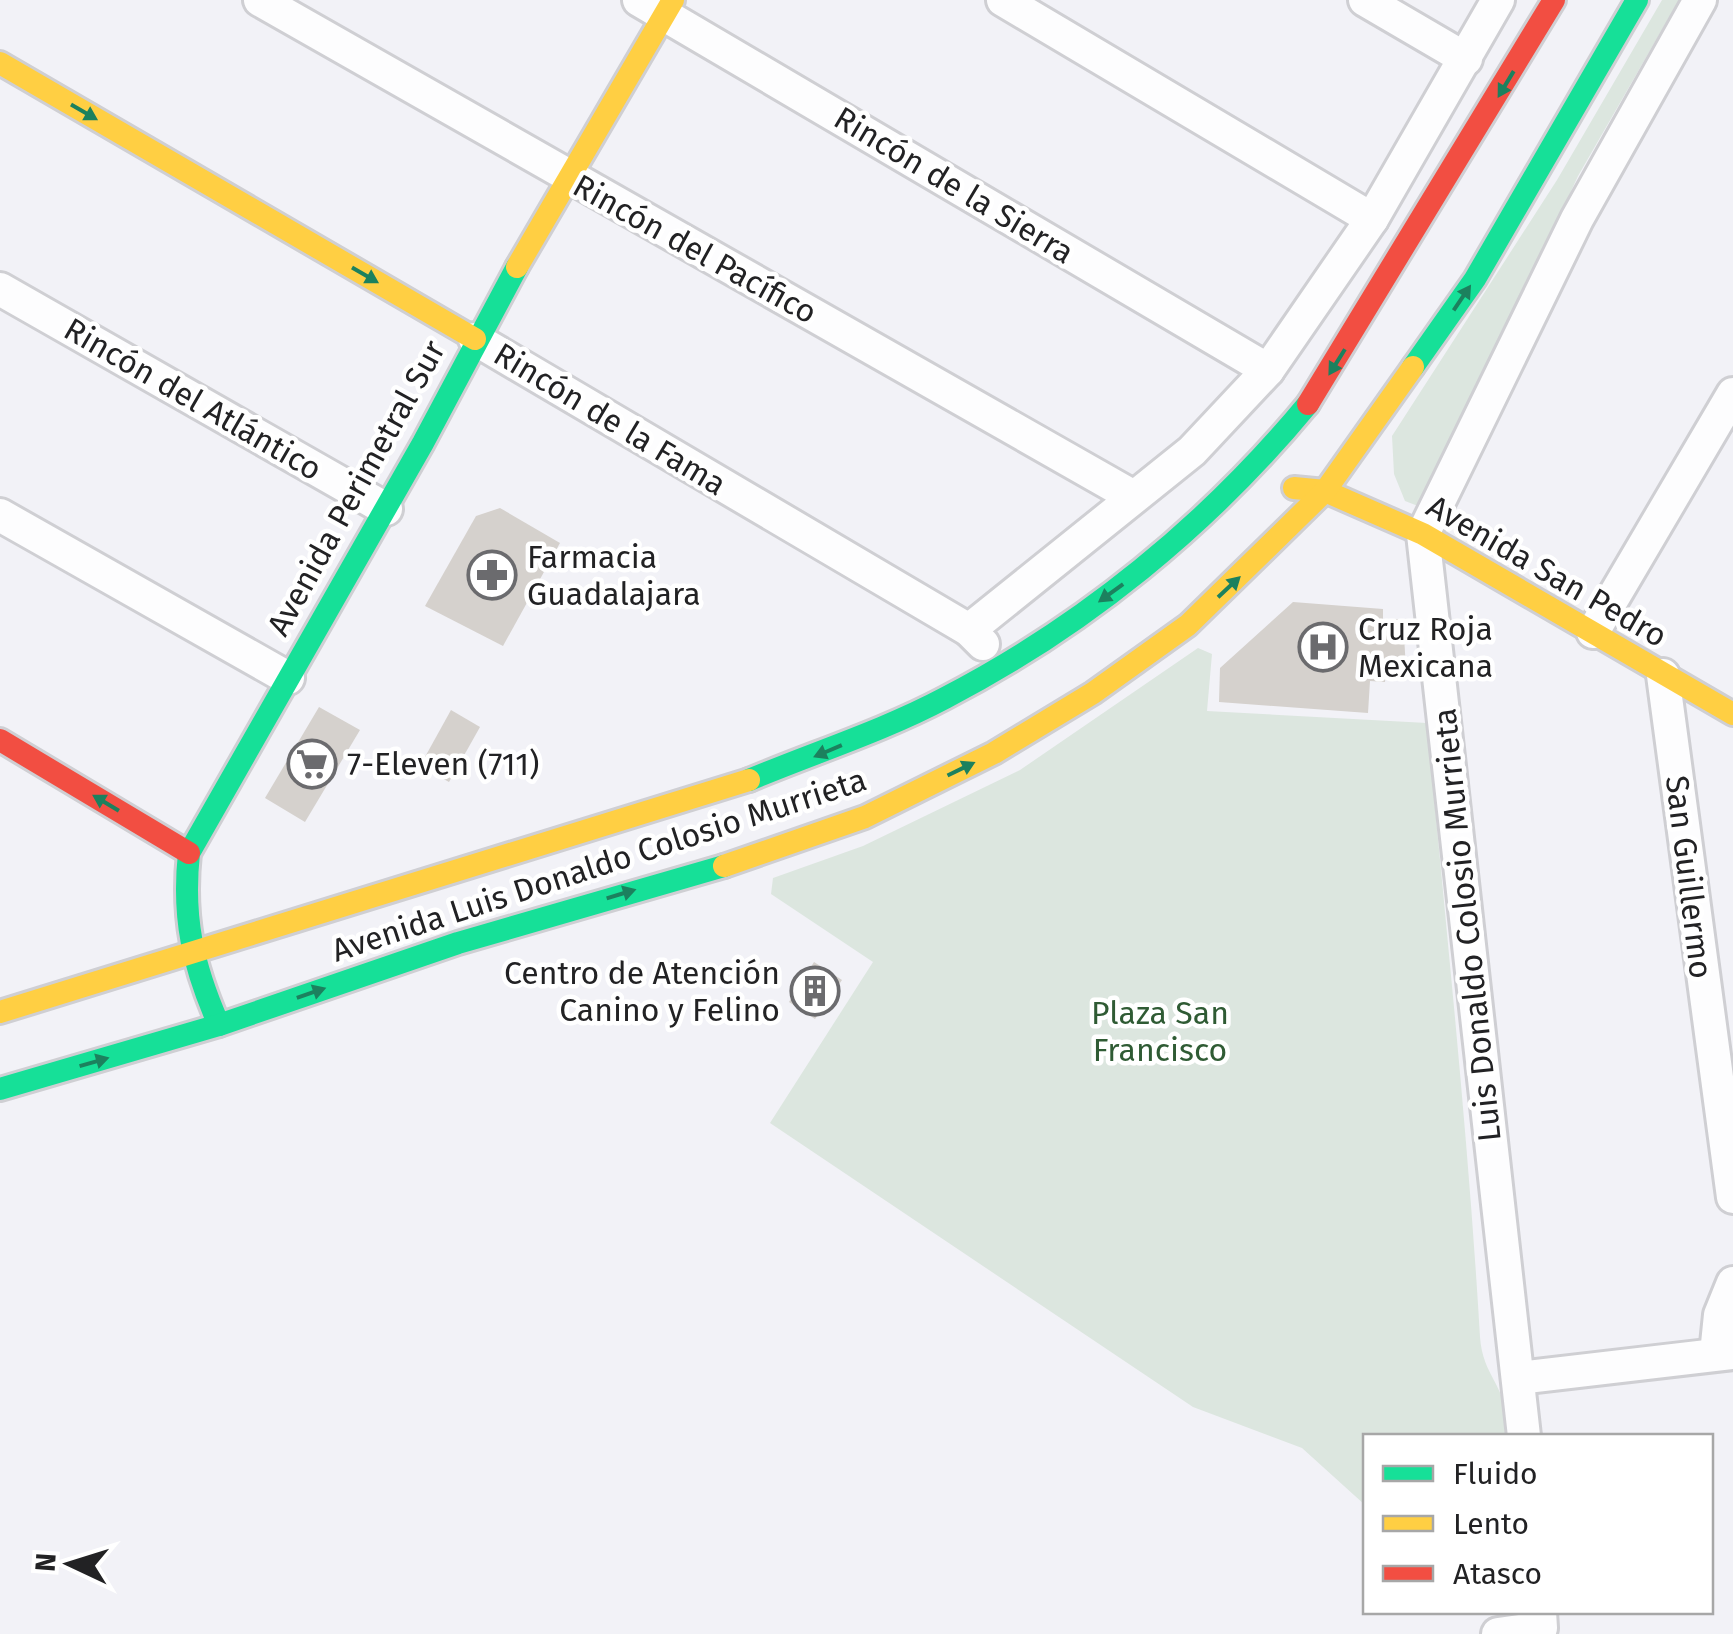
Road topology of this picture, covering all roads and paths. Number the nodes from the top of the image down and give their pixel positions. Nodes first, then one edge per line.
1 (260, 0) edge
2 (1003, 0) edge
3 (1365, 0) edge
4 (1498, 0) edge
5 (1554, 0) edge
6 (1637, 0) edge
7 (1700, 0) edge
8 (1603, 4) dead end
9 (659, 5) edge
10 (1608, 52) junction
11 (1466, 59) junction
12 (0, 63) edge
13 (568, 177) junction
14 (1372, 219) junction
15 (0, 289) edge
16 (475, 339) junction
17 (1268, 370) junction
18 (1733, 394) edge
19 (1324, 491) junction
20 (1268, 494) dead end
21 (1132, 496) junction
22 (386, 509) junction
23 (0, 515) edge
24 (1229, 523) dead end
25 (1423, 534) junction
26 (1172, 547) junction
27 (970, 630) junction
28 (1593, 632) junction
29 (1004, 664) junction
30 (1663, 675) junction
31 (288, 678) junction
32 (1733, 714) edge
33 (0, 740) edge
34 (189, 853) junction
35 (187, 955) junction
36 (0, 1012) edge
37 (219, 1025) junction
38 (0, 1089) edge
39 (1733, 1197) edge
40 (1733, 1283) edge
41 (1725, 1353) edge
42 (1519, 1378) junction
43 (1524, 1434) edge
44 (1540, 1620) edge
45 (1498, 1634) edge

1 - 13 street, Rincón del Pacífico
2 - 14 street
3 - 11 street
4 - 11 street
5 -> 26 main road, Avenida Luis Donaldo Colosio Murrieta
6 - 10 main road, Avenida Luis Donaldo Colosio Murrieta
7 - 25 street
8 - 10 main road
9 - 13 main road, Avenida Perimetral Sur
9 - 17 street, Rincón de la Sierra
19 -> 10 main road, Avenida Luis Donaldo Colosio Murrieta
11 - 14 street
12 -> 16 main road, Rincón de la Fama
13 - 16 main road, Avenida Perimetral Sur
13 - 21 street, Rincón del Pacífico
14 - 17 street
15 - 22 street, Rincón del Atlántico
16 - 22 main road, Avenida Perimetral Sur
16 - 27 street, Rincón de la Fama
17 - 21 street
18 - 28 street
19 - 20 main road
19 - 25 main road, Avenida San Pedro
37 -> 19 main road, Avenida Luis Donaldo Colosio Murrieta
21 - 27 street
22 - 31 main road, Avenida Perimetral Sur
23 - 31 street
24 - 26 main road
25 - 28 main road, Avenida San Pedro
25 - 42 street, Luis Donaldo Colosio Murrieta
26 -> 29 main road, Avenida Luis Donaldo Colosio Murrieta
27 - 29 street, Rincón de la Fama
28 - 30 main road, Avenida San Pedro
29 -> 35 main road, Avenida Luis Donaldo Colosio Murrieta
30 - 32 main road, Avenida San Pedro
30 - 39 street, San Guillermo
31 - 34 main road, Avenida Perimetral Sur
34 -> 33 main road
34 - 35 main road, Avenida Perimetral Sur
35 - 36 main road, Avenida Luis Donaldo Colosio Murrieta
35 - 37 main road, Avenida Perimetral Sur
38 -> 37 main road, Avenida Luis Donaldo Colosio Murrieta
40 - 41 street
41 - 42 street
42 - 43 street, Luis Donaldo Colosio Murrieta
44 - 45 street

